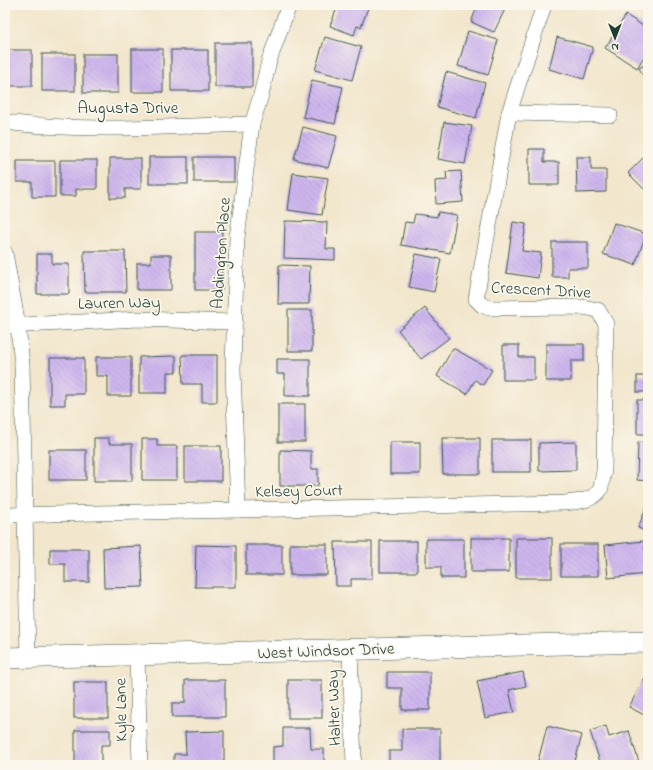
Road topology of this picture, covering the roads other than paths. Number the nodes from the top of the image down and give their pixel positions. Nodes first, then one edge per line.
1 (289, 5) edge
2 (544, 5) edge
3 (509, 113) junction
4 (610, 115) dead end
5 (5, 122) edge
6 (252, 124) junction
7 (5, 253) edge
8 (234, 322) junction
9 (12, 326) edge
10 (592, 497) joint
11 (238, 510) junction
12 (5, 515) edge
13 (26, 515) junction
14 (648, 642) edge
15 (350, 649) junction
16 (137, 655) junction
17 (5, 658) edge
18 (28, 658) junction
19 (140, 765) edge
20 (354, 765) edge

1 - 6 street, Addington Place
2 - 3 street, Crescent Drive
3 - 4 street
3 - 10 street, Crescent Drive
5 - 6 street, Augusta Drive
6 - 8 street, Addington Place
7 - 9 street
8 - 9 street, Lauren Way
8 - 11 street, Addington Place
9 - 13 street
10 - 11 street, Kelsey Court
11 - 13 street, Kelsey Court
12 - 13 street, Kelsey Court
13 - 18 street
14 - 15 street, West Windsor Drive
15 - 16 street, West Windsor Drive
15 - 20 street, Halter Way
16 - 18 street, West Windsor Drive
16 - 19 street, Kyle Lane
17 - 18 street, West Windsor Drive

